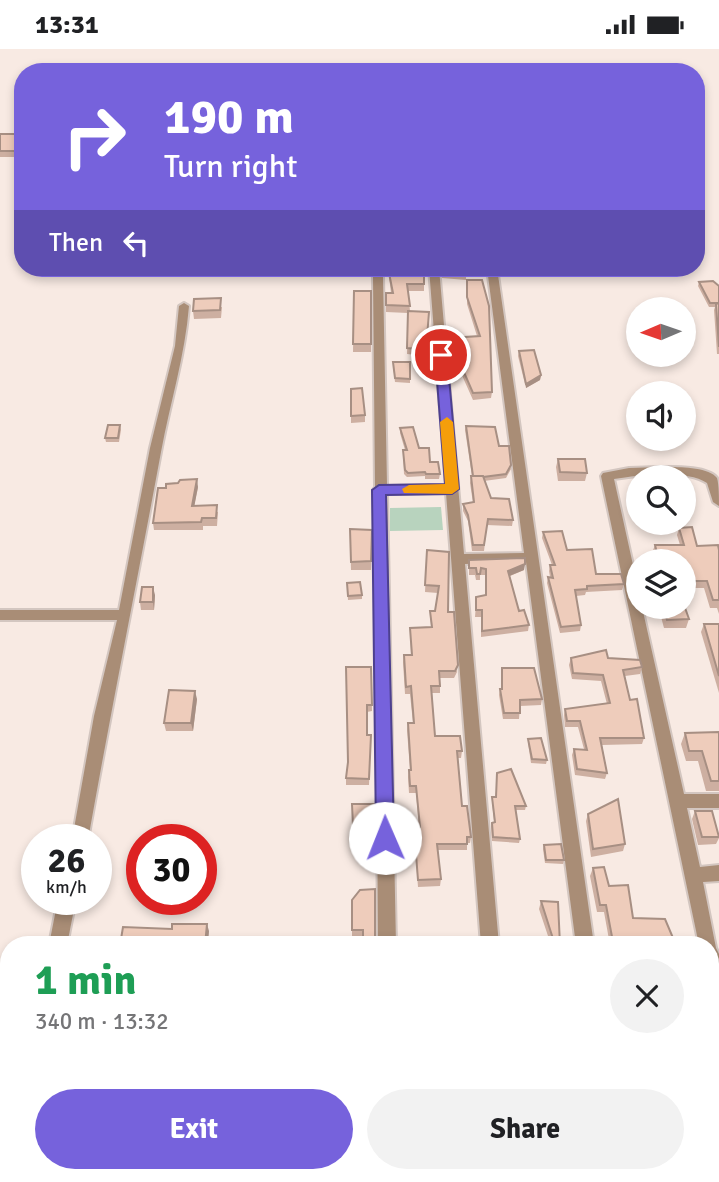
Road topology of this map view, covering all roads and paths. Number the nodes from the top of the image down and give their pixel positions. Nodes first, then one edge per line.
1 (378, 277) edge
2 (435, 277) edge
3 (493, 277) edge
4 (184, 306) dead end
5 (452, 489) junction
6 (379, 490) junction
7 (719, 502) edge
8 (533, 557) junction
9 (458, 559) junction
10 (0, 615) edge
11 (125, 615) junction
12 (677, 801) junction
13 (719, 801) edge
14 (83, 824) edge
15 (719, 873) edge
16 (692, 875) junction
17 (64, 915) edge
18 (60, 936) edge
19 (387, 936) edge
20 (489, 936) edge
21 (584, 936) edge
22 (706, 936) edge

1 - 6 street
2 - 5 street
3 - 8 street
4 - 11 street
5 - 6 street
5 - 9 street
6 - 19 street
7 - 12 street
8 - 9 street
8 - 21 street
9 - 20 street
10 - 11 street
11 - 14 street
12 - 13 street
12 - 16 street
15 - 16 street
16 - 22 street
17 - 18 street

